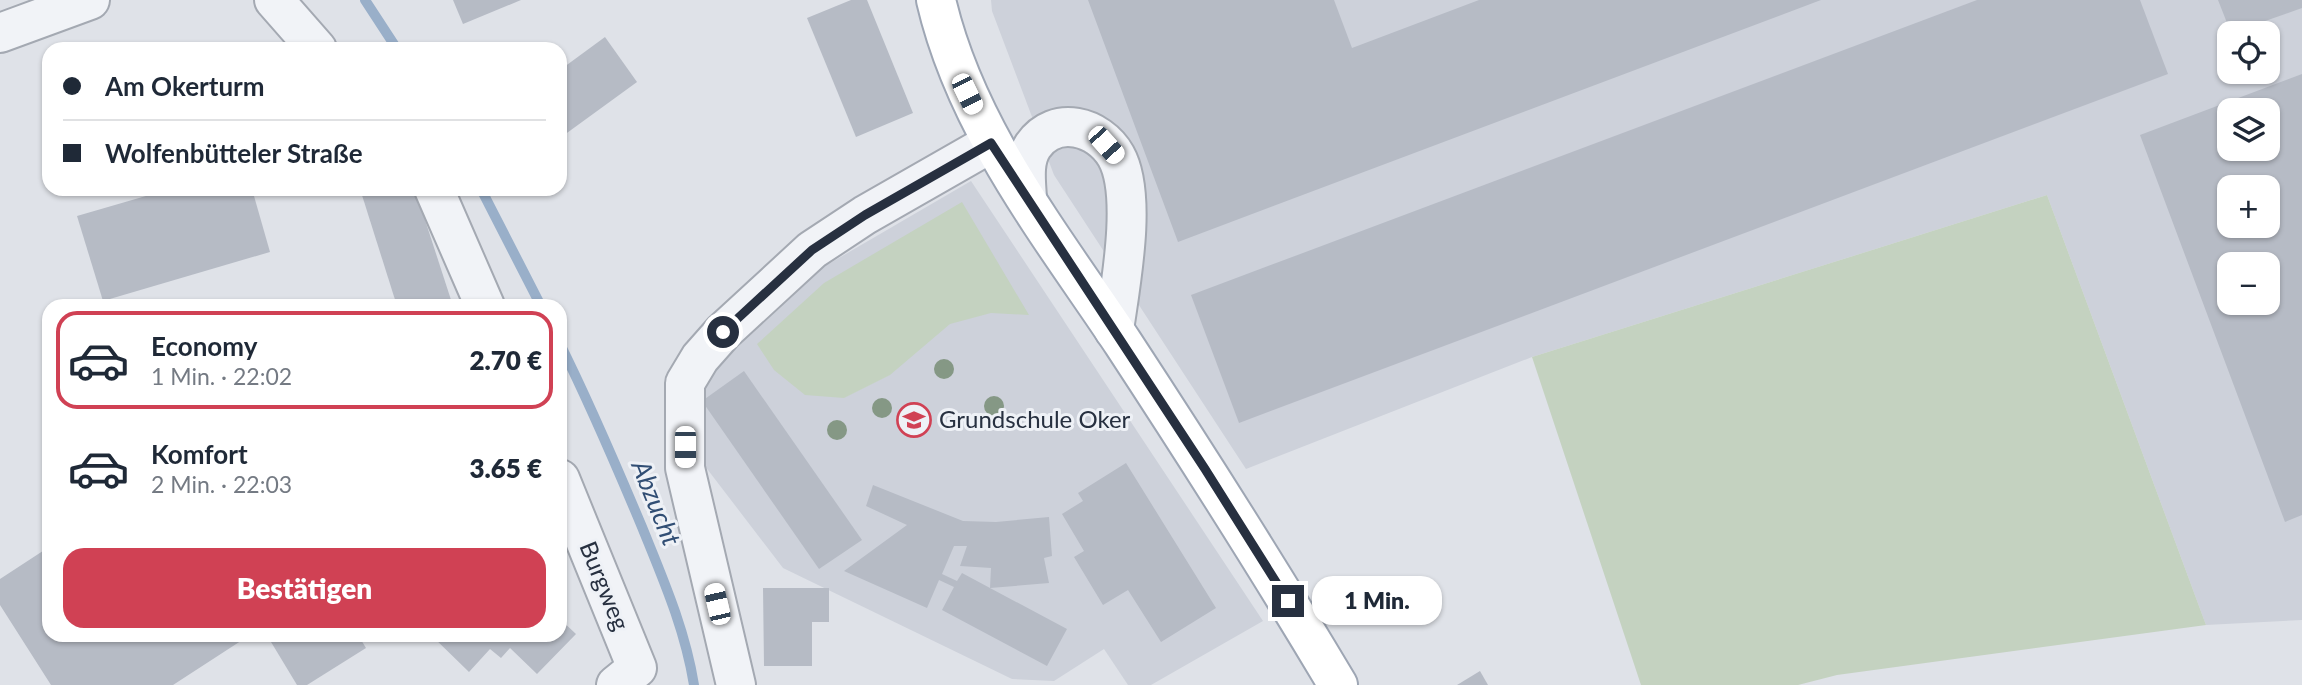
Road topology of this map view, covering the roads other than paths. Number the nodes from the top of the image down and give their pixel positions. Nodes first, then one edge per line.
1 (90, 0) edge
2 (274, 0) edge
3 (936, 0) edge
4 (0, 33) edge
5 (311, 42) edge
6 (991, 143) junction
7 (437, 196) edge
8 (1027, 198) junction
9 (482, 299) edge
10 (1114, 330) junction
11 (567, 496) edge
12 (616, 685) edge
13 (736, 685) edge
14 (1338, 685) edge

1 - 4 street
2 - 5 street
3 - 6 main road
6 - 8 main road
6 - 13 street
7 - 9 street
8 - 10 main road
8 - 10 street
10 - 14 main road
11 - 12 street, Burgweg

